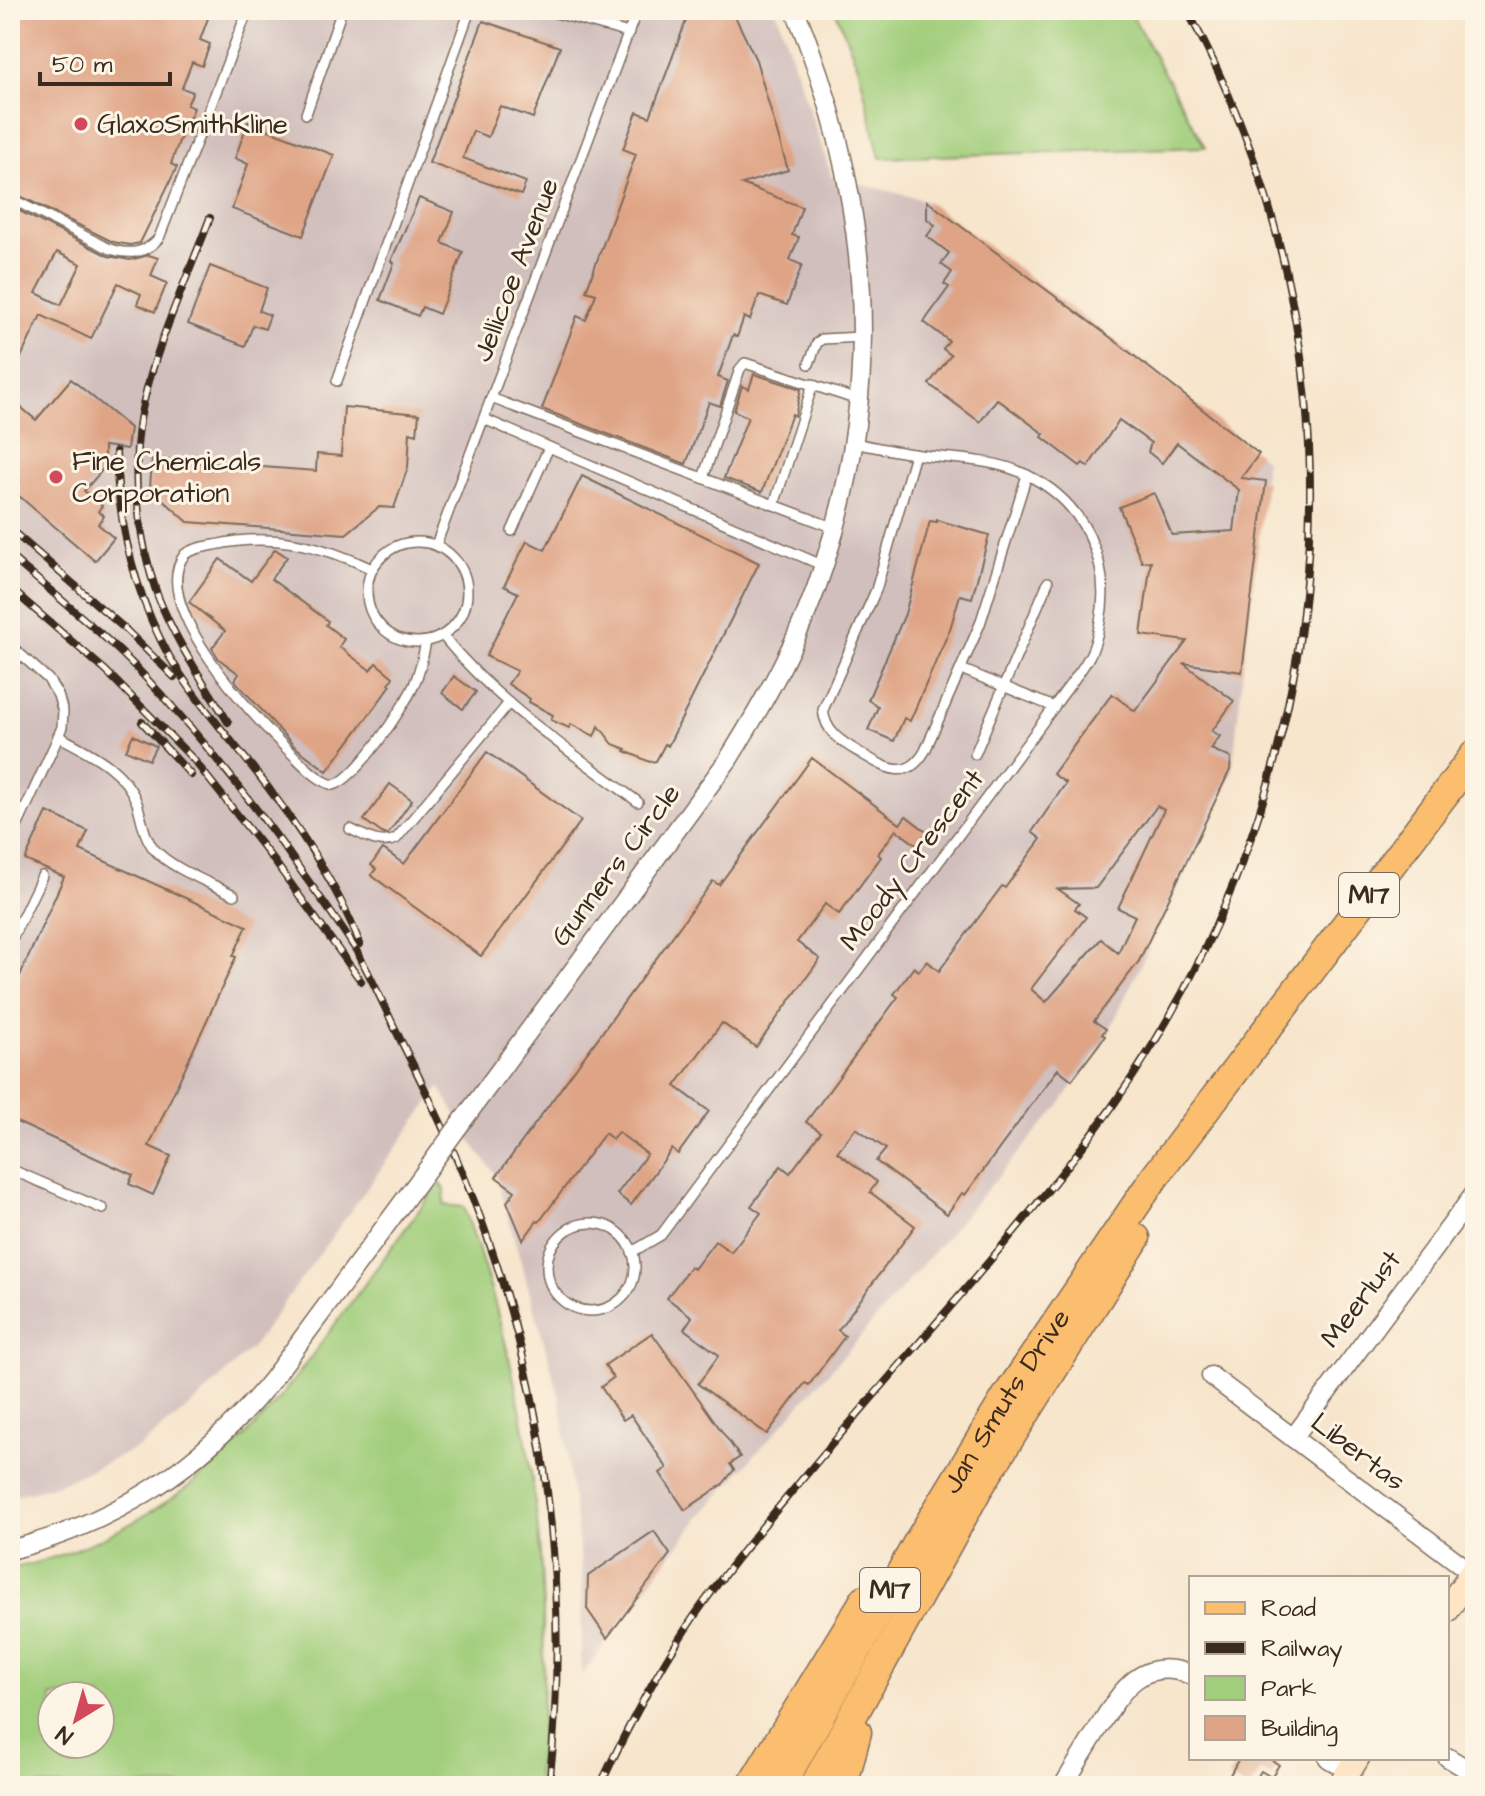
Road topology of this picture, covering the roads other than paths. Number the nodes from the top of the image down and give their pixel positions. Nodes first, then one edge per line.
1 (248, 10) edge
2 (342, 10) edge
3 (470, 10) edge
4 (545, 10) edge
5 (637, 10) edge
6 (795, 10) edge
7 (629, 33) junction
8 (306, 114) dead end
9 (10, 198) edge
10 (862, 337) junction
11 (809, 364) dead end
12 (337, 381) dead end
13 (813, 384) junction
14 (491, 398) junction
15 (858, 400) junction
16 (484, 419) junction
17 (853, 443) junction
18 (549, 447) junction
19 (915, 454) junction
20 (1027, 475) junction
21 (703, 478) junction
22 (774, 505) junction
23 (835, 528) junction
24 (512, 531) dead end
25 (436, 545) junction
26 (824, 566) junction
27 (372, 569) junction
28 (1048, 582) dead end
29 (443, 636) junction
30 (426, 642) junction
31 (10, 645) edge
32 (961, 669) junction
33 (1004, 686) junction
34 (509, 703) junction
35 (1054, 707) junction
36 (58, 736) junction
37 (975, 754) dead end
38 (1475, 754) edge
39 (638, 802) dead end
40 (350, 829) dead end
41 (10, 842) edge
42 (42, 876) dead end
43 (234, 895) dead end
44 (10, 943) edge
45 (1263, 1036) junction
46 (10, 1169) edge
47 (1475, 1193) edge
48 (103, 1209) dead end
49 (632, 1252) junction
50 (1211, 1376) dead end
51 (1293, 1438) junction
52 (955, 1482) junction
53 (10, 1550) edge
54 (1473, 1570) edge
55 (1449, 1607) edge
56 (879, 1667) junction
57 (1189, 1674) edge
58 (1449, 1758) edge
59 (1331, 1760) edge
60 (1349, 1772) edge
61 (1475, 1774) edge
62 (751, 1786) edge
63 (781, 1786) edge
64 (814, 1786) edge
65 (843, 1786) edge
66 (1063, 1786) edge

1 - 9 lane
2 - 8 lane
3 - 12 lane
4 - 7 lane
5 - 7 lane, Jellicoe Avenue
6 - 10 street, Gunners Circle
7 - 14 lane, Jellicoe Avenue
10 - 11 lane
10 - 15 street, Gunners Circle
13 - 15 lane
13 - 21 lane
13 - 22 lane
14 - 16 lane, Jellicoe Avenue
14 - 21 lane
15 - 17 street, Gunners Circle
16 - 18 lane
16 - 25 lane, Jellicoe Avenue
17 - 19 lane, Moody Crescent
17 - 23 street, Gunners Circle
18 - 24 lane
18 - 26 lane
19 - 20 lane, Moody Crescent
19 - 32 lane, Moody Crescent
20 - 32 lane, Moody Crescent
20 - 35 lane, Moody Crescent
21 - 22 lane
22 - 23 lane
23 - 26 street, Gunners Circle
25 - 27 lane
25 - 29 lane
26 - 53 street, Gunners Circle, bridge
27 - 30 lane
27 - 30 lane
28 - 33 lane
29 - 30 lane
29 - 34 lane
31 - 36 lane
32 - 33 lane
33 - 35 lane
33 - 37 lane
34 - 39 lane
34 - 40 lane
35 - 49 lane, Moody Crescent
36 - 41 lane
36 - 43 lane
38 - 45 main road, Jan Smuts Drive / M17
42 - 44 lane
45 - 52 main road, Jan Smuts Drive / M17
45 - 56 main road, Jan Smuts Drive / M17
46 - 48 lane
47 - 51 street, Meerlust
49 - 49 lane
50 - 51 street, Libertas
51 - 54 street, Libertas
52 - 62 main road
52 - 63 main road, Jan Smuts Drive / M17
54 - 55 street
56 - 64 main road, Jan Smuts Drive / M17
56 - 65 main road
57 - 66 street
58 - 61 street
59 - 60 street

